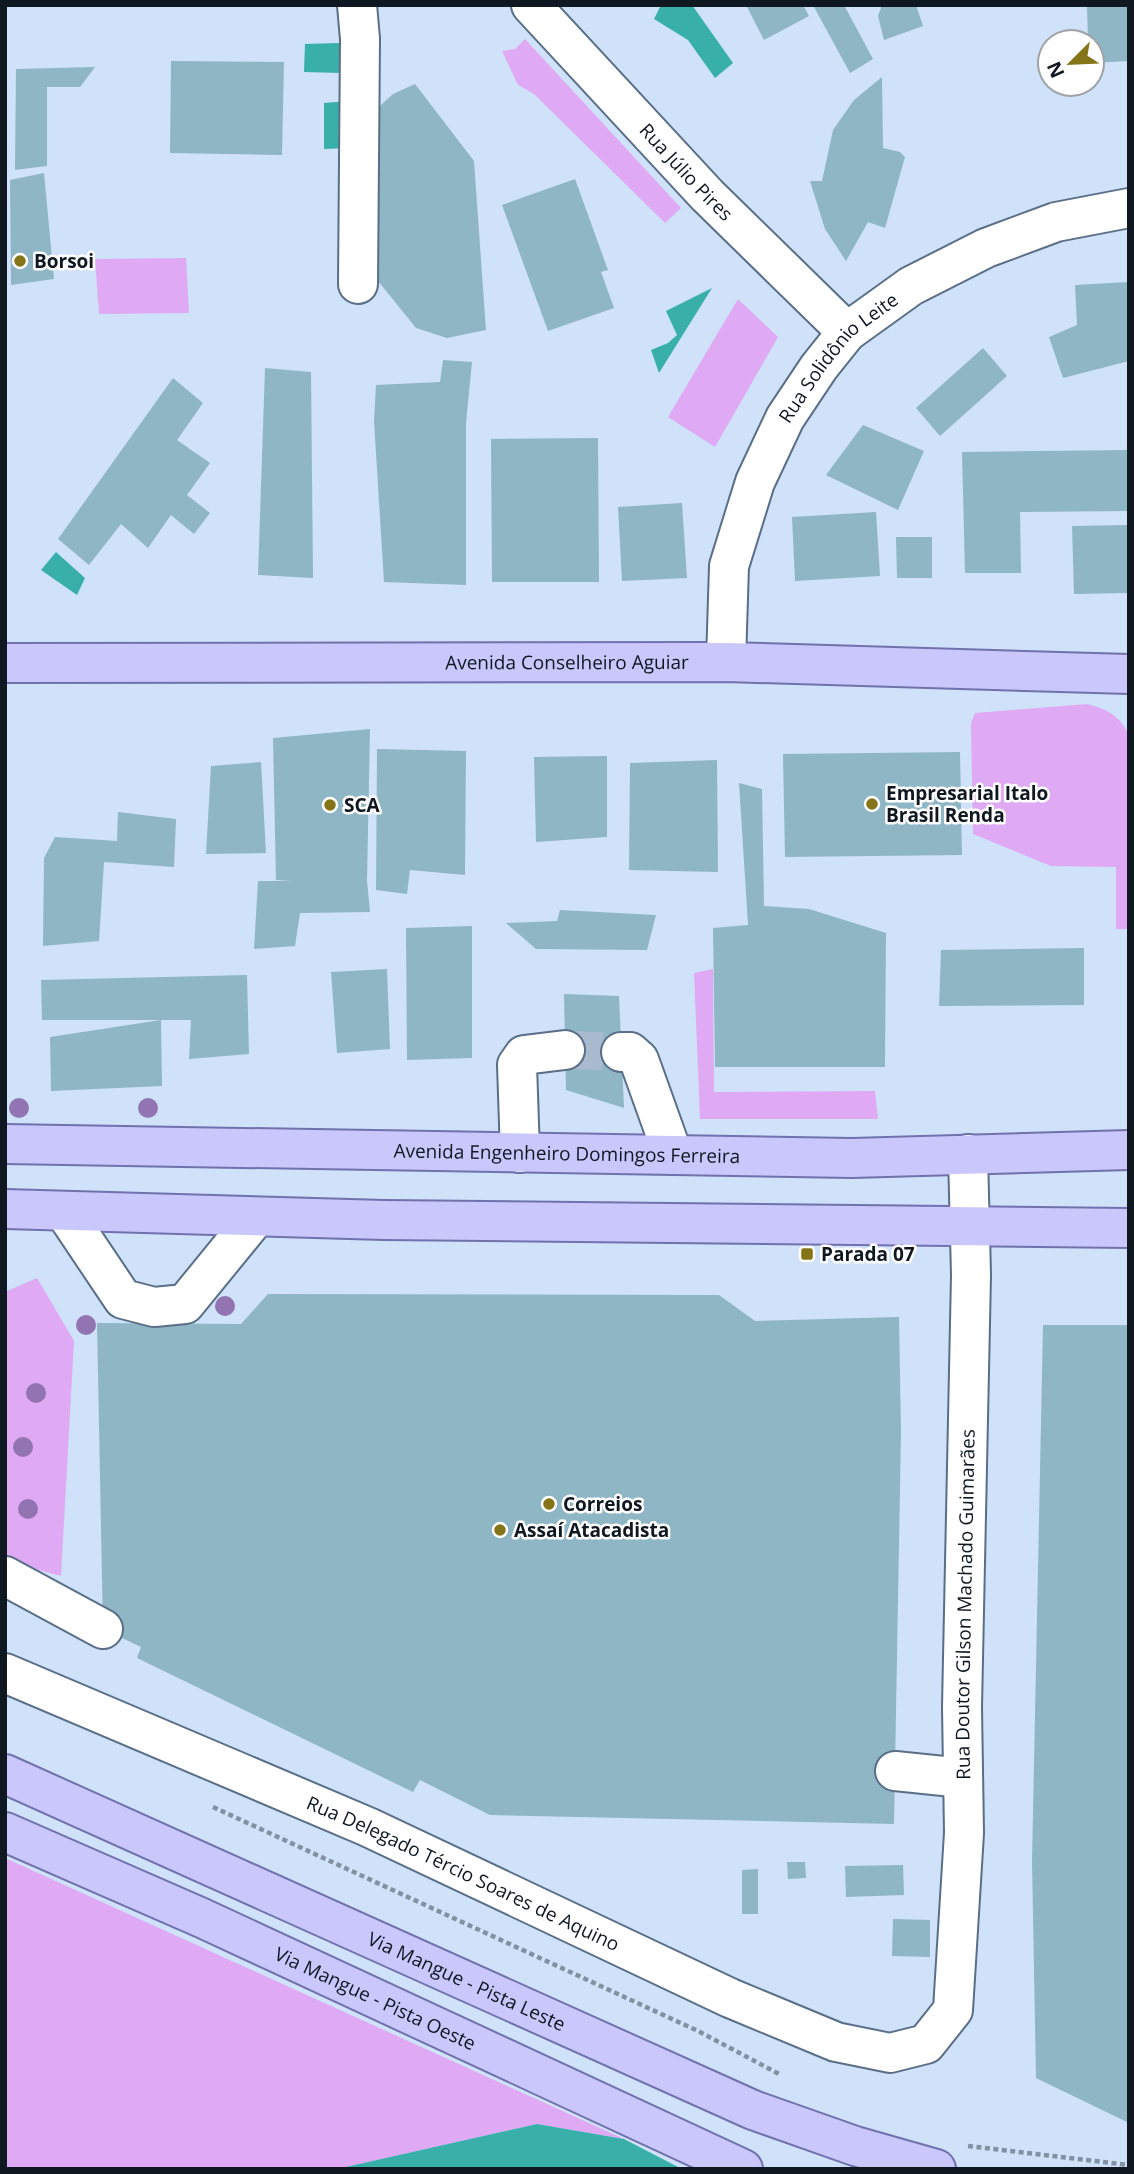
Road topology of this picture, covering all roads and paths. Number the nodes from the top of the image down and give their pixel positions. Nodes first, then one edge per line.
1 (357, 5) edge
2 (531, 5) edge
3 (1129, 208) edge
4 (358, 284) dead end
5 (848, 332) junction
6 (726, 662) junction
7 (5, 663) edge
8 (1129, 674) edge
9 (565, 1050) tunnel mouth
10 (621, 1052) tunnel mouth
11 (5, 1143) edge
12 (1129, 1150) edge
13 (520, 1153) junction
14 (968, 1154) junction
15 (673, 1155) junction
16 (5, 1209) edge
17 (64, 1211) junction
18 (256, 1217) junction
19 (970, 1225) junction
20 (1129, 1228) edge
21 (5, 1576) edge
22 (103, 1629) dead end
23 (5, 1673) edge
24 (895, 1771) dead end
25 (5, 1773) edge
26 (963, 1778) junction
27 (5, 1832) edge
28 (926, 2044) joint
29 (743, 2169) edge
30 (936, 2169) edge

1 - 4 street
2 - 5 street, Rua Júlio Pires
3 - 5 street, Rua Solidônio Leite
5 - 6 street, Rua Solidônio Leite
6 - 7 main road, Avenida Conselheiro Aguiar
6 - 8 main road, Avenida Conselheiro Aguiar
9 - 13 street
10 - 15 street
11 - 13 main road, Avenida Engenheiro Domingos Ferreira
12 - 14 main road, Avenida Engenheiro Domingos Ferreira
13 - 15 main road, Avenida Engenheiro Domingos Ferreira
14 - 15 main road, Avenida Engenheiro Domingos Ferreira
14 - 19 street, Rua Doutor Gilson Machado Guimarães
16 - 17 main road
17 - 18 main road
17 - 18 street
18 - 19 main road
19 - 20 main road
19 - 26 street, Rua Doutor Gilson Machado Guimarães
21 - 22 street
23 - 28 street, Rua Delegado Tércio Soares de Aquino
24 - 26 street
25 - 30 main road, Via Mangue - Pista Leste
26 - 28 street, Rua Doutor Gilson Machado Guimarães
27 - 29 main road, Via Mangue - Pista Oeste

